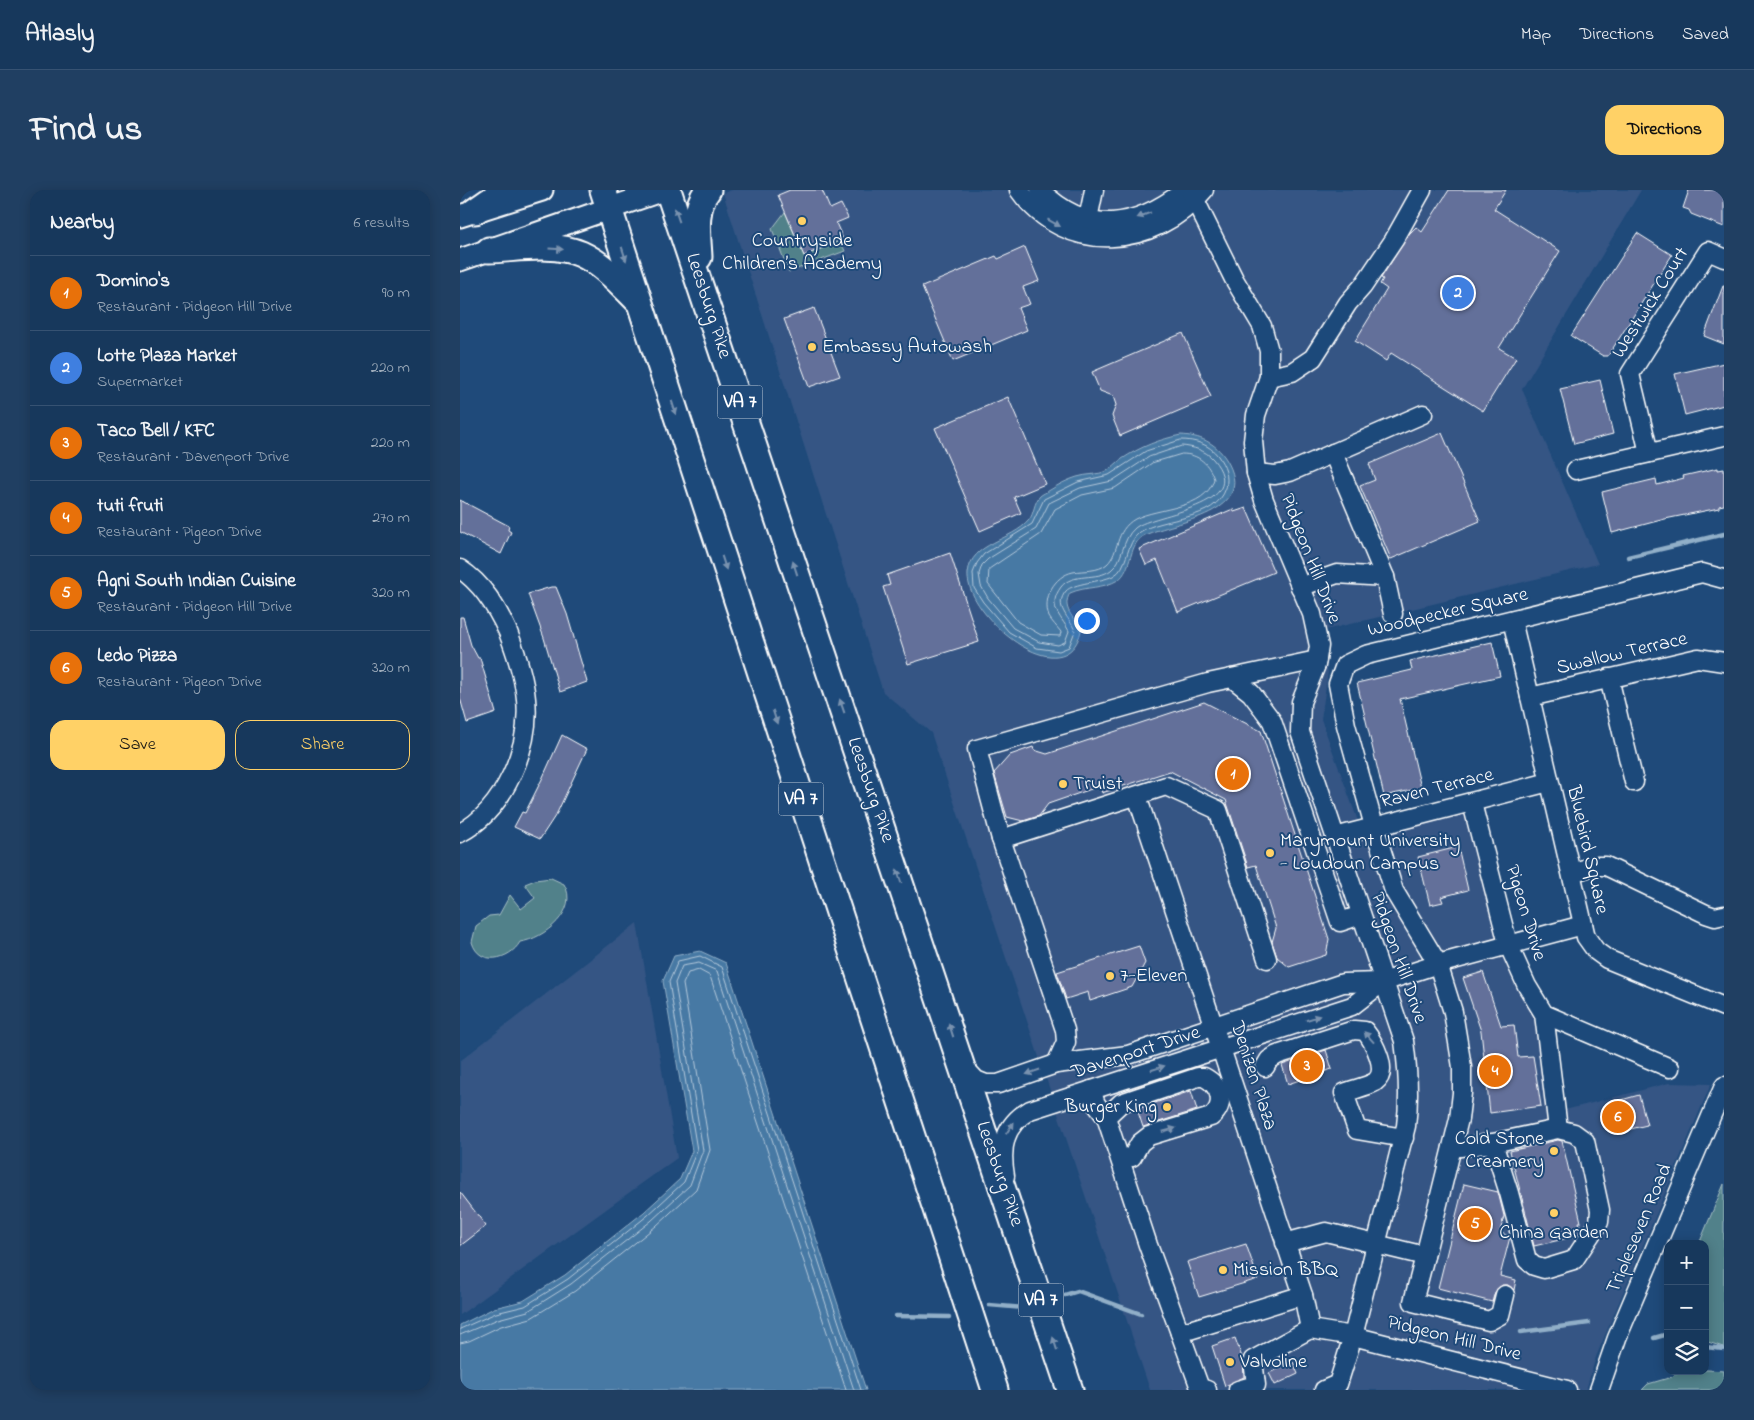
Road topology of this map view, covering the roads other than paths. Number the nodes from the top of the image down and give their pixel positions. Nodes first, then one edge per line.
1 (505, 190) edge
2 (542, 190) edge
3 (663, 190) edge
4 (668, 190) edge
5 (708, 190) edge
6 (1019, 190) edge
7 (1040, 190) edge
8 (1094, 190) edge
9 (1422, 190) edge
10 (1193, 193) edge
11 (606, 199) edge
12 (468, 214) edge
13 (1088, 219) junction
14 (489, 250) junction
15 (1724, 258) edge
16 (460, 260) edge
17 (701, 284) junction
18 (639, 302) junction
19 (1269, 376) junction
20 (1423, 414) dead end
21 (1724, 436) edge
22 (1334, 453) junction
23 (1649, 453) junction
24 (1576, 470) dead end
25 (1256, 473) junction
26 (460, 570) edge
27 (1385, 577) junction
28 (1724, 578) edge
29 (1300, 587) junction
30 (1393, 614) dead end
31 (1512, 620) junction
32 (1317, 660) junction
33 (1724, 662) edge
34 (1232, 678) junction
35 (1608, 678) junction
36 (1530, 697) junction
37 (1549, 782) junction
38 (1634, 782) dead end
39 (1137, 796) junction
40 (1472, 803) junction
41 (1374, 826) junction
42 (460, 833) edge
43 (1335, 837) junction
44 (1001, 839) junction
45 (1572, 874) junction
46 (1361, 915) junction
47 (1724, 915) edge
48 (1583, 925) junction
49 (1508, 944) junction
50 (1267, 959) dead end
51 (1438, 964) junction
52 (1383, 982) junction
53 (1724, 1007) edge
54 (1544, 1014) junction
55 (1214, 1026) junction
56 (1222, 1047) junction
57 (1056, 1064) junction
58 (962, 1065) junction
59 (1265, 1067) dead end
60 (1670, 1068) dead end
61 (1724, 1086) edge
62 (1091, 1090) junction
63 (1106, 1117) junction
64 (1558, 1129) junction
65 (1404, 1138) junction
66 (1493, 1143) junction
67 (1452, 1148) junction
68 (1132, 1157) dead end
69 (1011, 1209) junction
70 (1377, 1243) junction
71 (1285, 1244) junction
72 (1425, 1256) junction
73 (1303, 1295) junction
74 (1505, 1295) dead end
75 (1310, 1329) junction
76 (1180, 1333) junction
77 (1353, 1336) junction
78 (1518, 1384) edge
79 (995, 1390) edge
80 (1070, 1390) edge
81 (1207, 1390) edge
82 (1238, 1390) edge
83 (1324, 1390) edge
84 (1567, 1390) edge
85 (1599, 1390) edge

1 - 12 highway
2 - 12 main road
3 - 11 main road
17 -> 4 highway, Leesburg Pike / VA 7
5 - 17 highway
6 -> 10 street
7 - 13 street
8 - 13 street
9 - 19 street
10 -> 13 street
10 - 19 street, Pidgeon Hill Drive
11 - 14 main road
11 -> 18 highway, VA 7
14 - 16 main road
14 -> 18 highway
15 - 23 street, Westwick Court
58 -> 17 highway, Leesburg Pike / VA 7
18 -> 79 highway, VA 7
19 - 25 street, Pidgeon Hill Drive
20 - 22 street
21 - 23 street
22 - 25 street
22 - 27 street
23 - 24 street
25 - 29 street, Pidgeon Hill Drive
26 - 42 street
27 - 29 street
27 - 30 street
28 - 31 street, Woodpecker Square
29 - 32 street, Pidgeon Hill Drive
31 - 36 street, Bluebird Square
31 - 41 street, Woodpecker Square
32 - 34 street
32 - 43 street, Pidgeon Hill Drive
33 - 35 street, Swallow Terrace
34 - 44 street
34 - 46 street
35 - 36 street, Swallow Terrace
35 - 38 street
36 - 37 street, Bluebird Square
37 - 40 street, Raven Terrace
37 - 45 street, Bluebird Square
39 - 44 street
39 - 50 street
39 - 55 street, Denizen Plaza
40 - 41 street, Raven Terrace
40 - 49 street, Pigeon Drive
41 - 43 street, Raven Terrace
41 - 51 street, Woodpecker Square
43 - 46 street, Pidgeon Hill Drive
44 - 57 street
45 - 47 street
45 - 48 street, Bluebird Square
46 - 52 street, Pidgeon Hill Drive
48 - 49 street, Davenport Drive
48 - 53 street, Bluebird Square
49 - 51 street, Davenport Drive
49 - 54 street, Pigeon Drive
51 - 52 street, Davenport Drive
51 - 67 street, Woodpecker Square
52 - 55 street, Davenport Drive
56 -> 52 street, Davenport Drive
52 - 65 street, Pidgeon Hill Drive
54 - 60 street
54 - 64 street
55 - 56 street, Denizen Plaza
55 - 57 street, Davenport Drive
62 -> 56 street, Davenport Drive
56 - 71 street, Denizen Plaza
57 -> 58 street, Davenport Drive
58 - 69 highway, Leesburg Pike / VA 7
65 -> 59 street
61 - 85 street, Tripleseven Road
62 - 63 street
69 -> 62 street, Davenport Drive
68 -> 63 street
63 - 76 street
64 - 66 street
64 - 66 street
65 - 70 street, Pidgeon Hill Drive
66 - 67 street
67 - 72 street, Woodpecker Square
80 -> 69 highway, Leesburg Pike / VA 7
70 - 71 street
70 - 72 street
70 - 77 street, Pidgeon Hill Drive
71 - 73 street, Denizen Plaza
72 - 74 street, Woodpecker Square
73 - 75 street, Denizen Plaza
73 - 76 street
75 - 77 street
75 - 82 street
76 - 81 street
77 - 78 street, Pidgeon Hill Drive
77 - 83 street
78 - 84 street, Pidgeon Hill Drive

